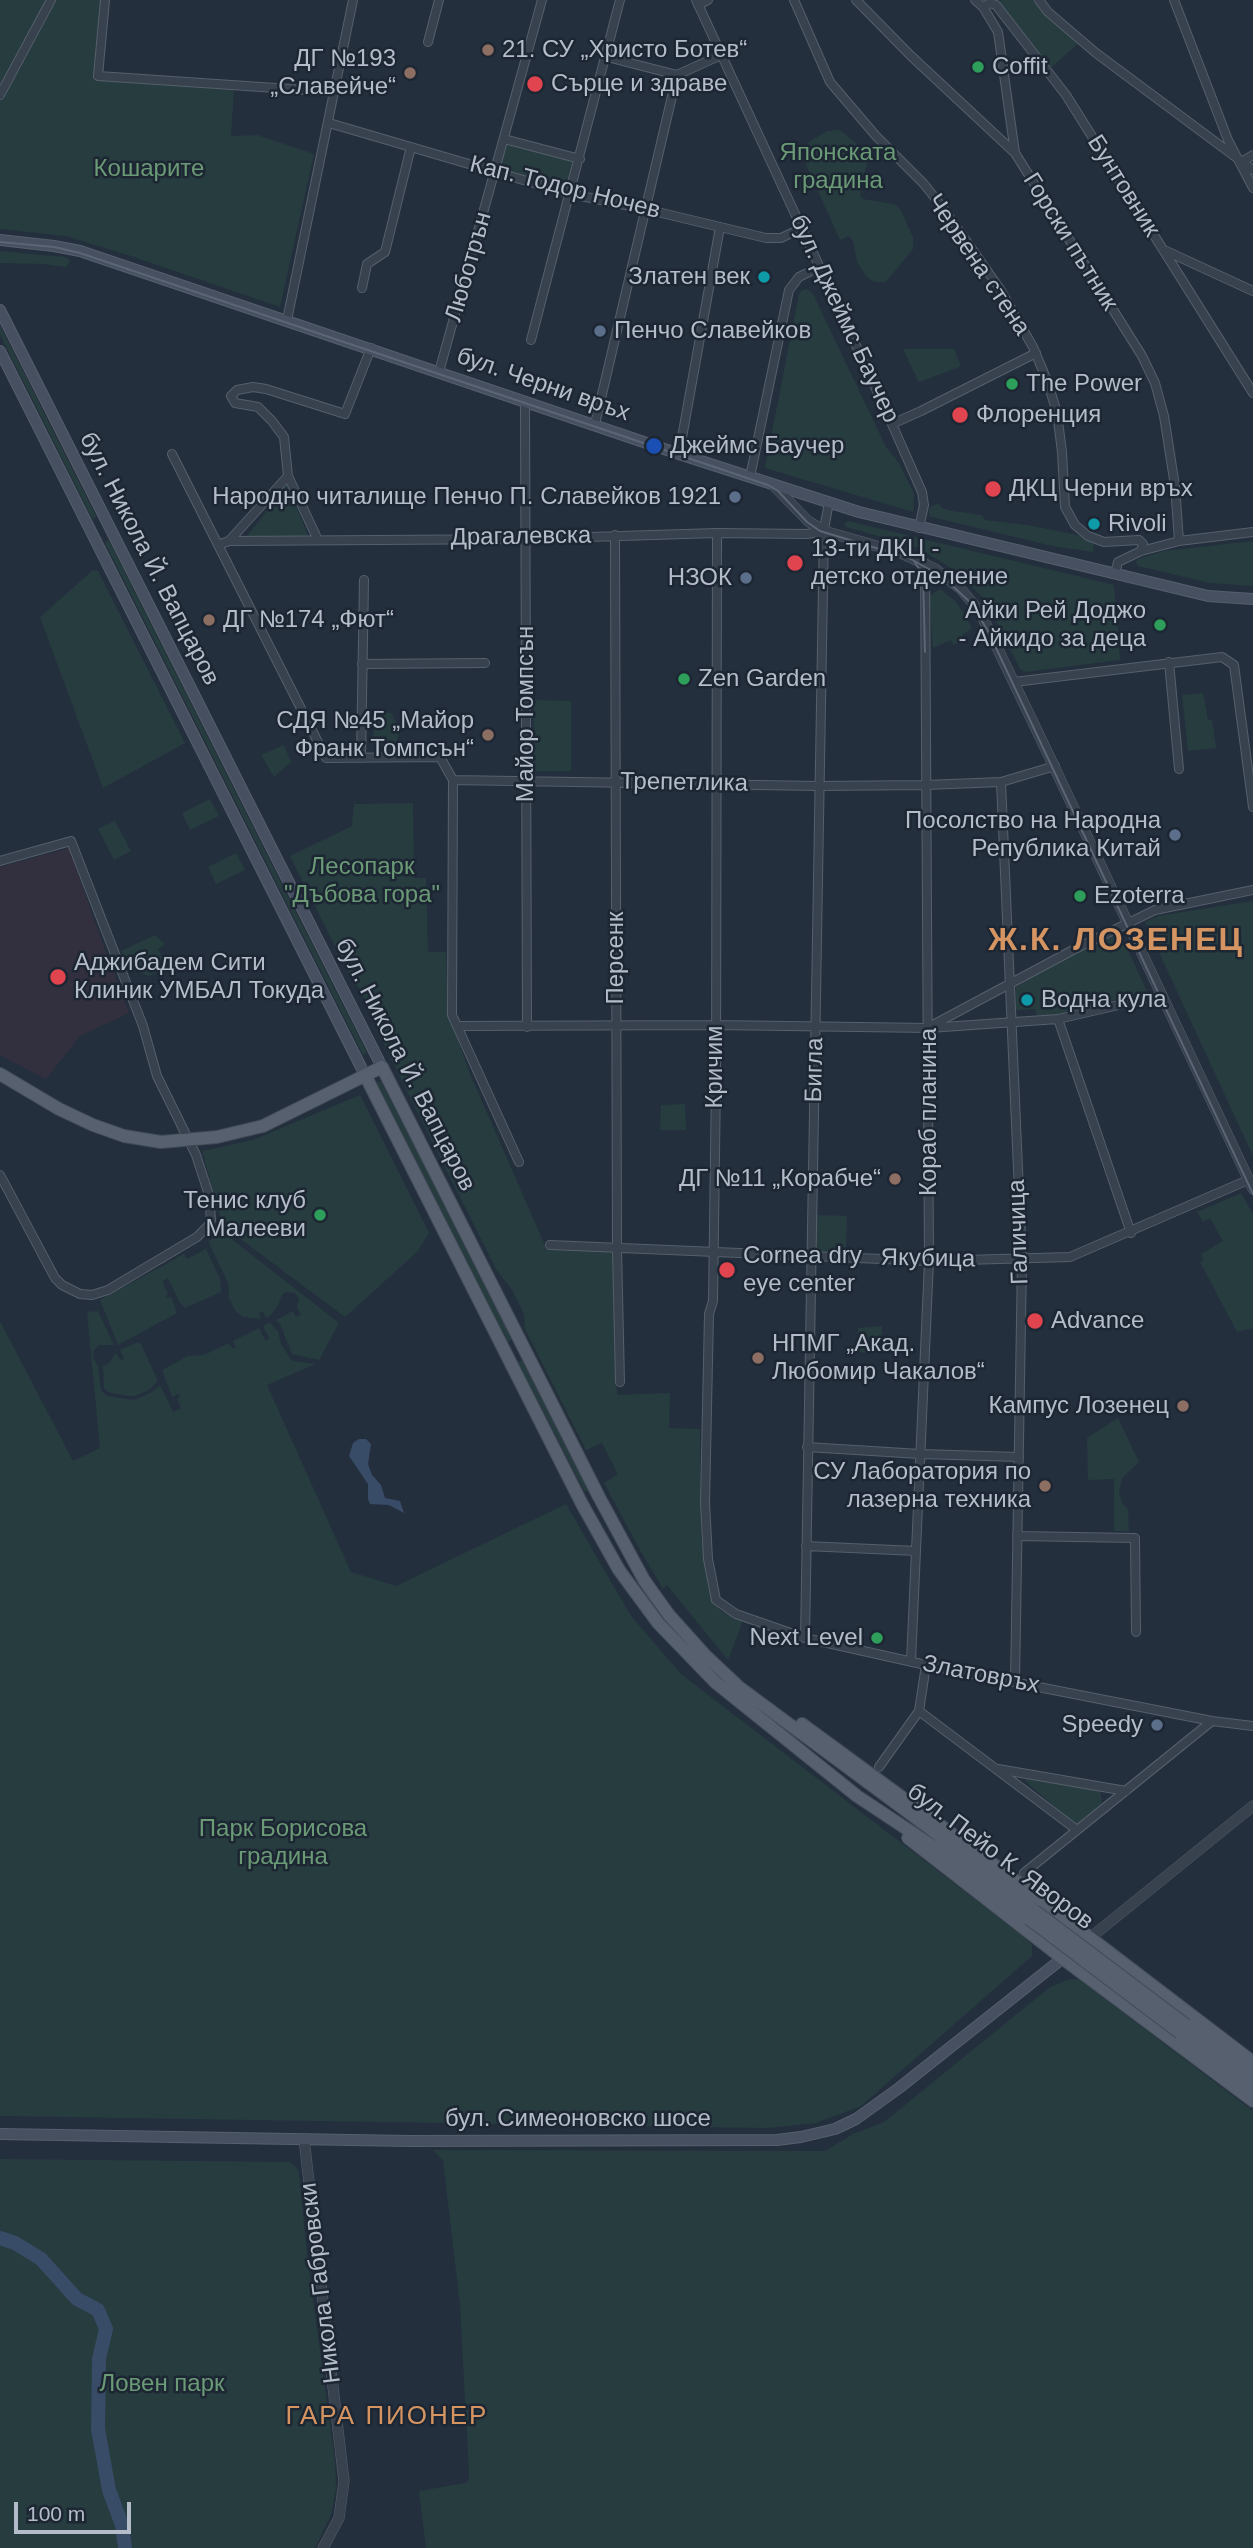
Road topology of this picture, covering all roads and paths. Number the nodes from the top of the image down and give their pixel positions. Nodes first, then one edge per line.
1 (51, 0) edge
2 (105, 0) edge
3 (353, 0) edge
4 (439, 0) edge
5 (542, 0) edge
6 (620, 0) edge
7 (708, 0) edge
8 (794, 0) edge
9 (856, 0) edge
10 (975, 0) edge
11 (1039, 0) edge
12 (1174, 0) edge
13 (697, 2) edge
14 (983, 7) junction
15 (428, 42) dead end
16 (721, 55) junction
17 (607, 57) junction
18 (677, 75) junction
19 (335, 92) junction
20 (0, 95) edge
21 (329, 123) junction
22 (504, 139) junction
23 (411, 147) junction
24 (1015, 153) junction
25 (1253, 155) edge
26 (580, 159) junction
27 (1241, 162) junction
28 (1253, 170) edge
29 (495, 172) junction
30 (1253, 188) edge
31 (571, 194) junction
32 (645, 209) junction
33 (720, 227) junction
34 (802, 228) junction
35 (0, 240) edge
36 (1164, 250) junction
37 (819, 267) junction
38 (362, 288) dead end
39 (1253, 291) edge
40 (0, 310) edge
41 (287, 320) junction
42 (531, 341) dead end
43 (371, 348) junction
44 (0, 351) edge
45 (1036, 353) junction
46 (439, 372) junction
47 (1253, 394) edge
48 (526, 401) junction
49 (892, 424) junction
50 (595, 425) junction
51 (172, 454) dead end
52 (679, 454) junction
53 (288, 476) junction
54 (750, 477) junction
55 (773, 485) junction
56 (829, 502) junction
57 (109, 526) junction
58 (919, 528) junction
59 (824, 531) junction
60 (1253, 532) edge
61 (717, 533) junction
62 (93, 534) junction
63 (615, 535) junction
64 (525, 539) junction
65 (318, 540) junction
66 (229, 541) junction
67 (1179, 541) junction
68 (218, 545) junction
69 (1141, 551) junction
70 (925, 563) junction
71 (1115, 574) junction
72 (364, 580) dead end
73 (1253, 599) edge
74 (1169, 662) junction
75 (485, 663) dead end
76 (362, 664) junction
77 (1014, 682) junction
78 (361, 758) junction
79 (1055, 766) junction
80 (1179, 769) dead end
81 (453, 780) junction
82 (526, 781) junction
83 (615, 781) junction
84 (1001, 782) junction
85 (715, 783) junction
86 (926, 785) junction
87 (820, 786) junction
88 (1253, 807) edge
89 (0, 861) edge
90 (1253, 891) edge
91 (1128, 924) junction
92 (1010, 985) junction
93 (1161, 995) junction
94 (1058, 1019) junction
95 (1012, 1023) junction
96 (716, 1025) junction
97 (457, 1026) junction
98 (617, 1026) junction
99 (816, 1026) junction
100 (527, 1027) junction
101 (929, 1028) junction
102 (0, 1066) edge
103 (382, 1067) junction
104 (0, 1074) edge
105 (365, 1075) junction
106 (186, 1139) junction
107 (519, 1162) dead end
108 (0, 1175) edge
109 (1251, 1182) edge
110 (1131, 1233) junction
111 (550, 1245) dead end
112 (617, 1249) junction
113 (713, 1252) junction
114 (811, 1256) junction
115 (1021, 1260) junction
116 (929, 1261) junction
117 (620, 1382) dead end
118 (807, 1447) junction
119 (920, 1454) junction
120 (1019, 1457) junction
121 (1017, 1536) junction
122 (806, 1546) junction
123 (916, 1550) junction
124 (716, 1600) joint
125 (1136, 1633) dead end
126 (805, 1638) junction
127 (911, 1662) junction
128 (926, 1665) junction
129 (721, 1672) joint
130 (1015, 1681) junction
131 (738, 1693) junction
132 (919, 1711) junction
133 (1212, 1721) junction
134 (1253, 1726) edge
135 (879, 1766) dead end
136 (997, 1769) junction
137 (1126, 1791) junction
138 (857, 1796) junction
139 (1253, 1806) edge
140 (1077, 1830) junction
141 (1024, 1873) dead end
142 (1032, 1915) junction
143 (1090, 1938) junction
144 (1062, 1958) junction
145 (1183, 2029) junction
146 (1253, 2062) edge
147 (1253, 2076) edge
148 (1253, 2089) edge
149 (1253, 2101) edge
150 (0, 2134) edge
151 (304, 2139) junction
152 (323, 2548) edge

1 - 20 street
2 - 19 street
3 - 19 street
4 - 15 street
5 - 22 street, Люботрън
6 - 17 street
7 - 13 street
8 - 45 street, Червена стена
9 - 24 street, Горски пътник
10 - 14 street, Бунтовник
11 - 27 street
12 - 27 street
13 - 16 street, бул. Джеймс Баучер
14 - 24 street
14 - 36 street, Бунтовник
16 - 18 street
16 - 34 street, бул. Джеймс Баучер
17 - 18 street
17 - 26 street
18 - 32 street
19 - 21 street
21 - 23 street, Кап. Тодор Ночев
21 - 41 street
22 - 26 street, Кап. Тодор Ночев
22 - 29 street, Люботрън
23 - 29 street, Кап. Тодор Ночев
23 - 38 street
24 - 67 street, Горски пътник
25 - 27 street
26 - 31 street
27 - 28 street
27 - 30 street
29 - 31 street, Кап. Тодор Ночев
29 - 46 street, Люботрън
31 - 32 street, Кап. Тодор Ночев
31 - 42 street
32 - 33 street, Кап. Тодор Ночев
32 - 50 street
33 - 34 street, Кап. Тодор Ночев
33 - 52 street
34 - 37 street, бул. Джеймс Баучер
35 - 41 main road, бул. Черни връх
36 - 39 street
36 - 47 street, Бунтовник
37 - 49 street, бул. Джеймс Баучер
37 - 54 street
40 - 57 main road, бул. Никола Й. Вапцаров
41 - 43 main road, бул. Черни връх
43 - 46 main road, бул. Черни връх
43 - 53 street
44 - 62 main road, бул. Никола Й. Вапцаров
45 - 49 street
45 - 69 street, Червена стена
46 - 48 main road, бул. Черни връх
48 - 50 main road, бул. Черни връх
48 - 64 street, Майор Томпсън
49 - 58 street, бул. Джеймс Баучер
50 - 52 main road, бул. Черни връх
51 - 68 street
52 - 54 main road, бул. Черни връх
53 - 65 street
53 - 66 street
54 - 55 main road, бул. Черни връх
55 - 56 main road, бул. Черни връх
55 - 59 street
56 - 58 main road, бул. Черни връх
56 - 59 street, Бигла
57 - 62 main road
57 - 103 main road, бул. Никола Й. Вапцаров
58 - 71 main road, бул. Черни връх
59 - 61 street, Драгалевска
59 - 70 street
59 - 87 street, Бигла
60 - 67 street
61 - 63 street, Драгалевска
61 - 85 street, Кричим
62 - 105 main road, бул. Никола Й. Вапцаров
63 - 64 street, Драгалевска
63 - 83 street, Персенк
64 - 65 street, Драгалевска
64 - 82 street, Майор Томпсън
65 - 66 street, Драгалевска
66 - 68 street, Драгалевска
67 - 69 street
68 - 78 street
69 - 71 street
70 - 77 street
70 - 86 street, Кораб планина
71 - 73 main road, бул. Черни връх
72 - 76 street
74 - 77 street
74 - 80 street
74 - 88 street
75 - 76 street
76 - 78 street
77 - 79 street
78 - 81 street
79 - 84 street, Трепетлика
79 - 91 street
81 - 82 street, Трепетлика
81 - 97 street
82 - 83 street, Трепетлика
82 - 100 street, Майор Томпсън
83 - 85 street, Трепетлика
83 - 98 street, Персенк
84 - 86 street, Трепетлика
84 - 92 street, Галичица
85 - 87 street, Трепетлика
85 - 96 street, Кричим
86 - 87 street, Трепетлика
86 - 101 street, Кораб планина
87 - 99 street, Бигла
89 - 106 street
90 - 91 street
91 - 92 street
91 - 93 street
92 - 95 street, Галичица
92 - 101 street
93 - 94 street
93 - 109 street
94 - 95 street
94 - 110 street
95 - 101 street
95 - 115 street, Галичица
96 - 98 street
96 - 99 street
96 - 113 street, Кричим
97 - 100 street
97 - 107 street
98 - 100 street
98 - 112 street, Персенк
99 - 101 street
99 - 114 street, Бигла
101 - 116 street, Кораб планина
102 - 106 main road
103 - 105 main road
103 - 129 main road, бул. Никола Й. Вапцаров
104 - 106 main road
105 - 106 main road
105 - 131 main road, бул. Никола Й. Вапцаров
106 - 108 street
109 - 110 street, Якубица
110 - 115 street, Якубица
111 - 112 street, Якубица
112 - 113 street, Якубица
112 - 117 street, Персенк
113 - 114 street, Якубица
113 - 124 street, Кричим
114 - 116 street, Якубица
114 - 118 street, Бигла
115 - 116 street, Якубица
115 - 120 street, Галичица
116 - 119 street, Кораб планина
118 - 119 street
118 - 122 street, Бигла
119 - 120 street
119 - 123 street, Кораб планина
120 - 121 street, Галичица
121 - 125 street
121 - 130 street, Галичица
122 - 123 street
122 - 126 street, Бигла
123 - 127 street, Кораб планина
124 - 126 street, Златовръх
126 - 127 street, Златовръх
127 - 128 street, Златовръх
128 - 130 street, Златовръх
128 - 132 street
129 - 131 main road, бул. Пейо К. Яворов
130 - 133 street, Златовръх
131 - 138 main road, бул. Пейо К. Яворов
131 - 142 main road, бул. Пейо К. Яворов
131 - 143 main road
132 - 135 street
132 - 136 street
133 - 134 street, Златовръх
133 - 137 street
136 - 137 street
136 - 140 street
137 - 140 street
138 - 142 main road, бул. Пейо К. Яворов
138 - 144 main road
139 - 143 street
140 - 141 street
142 - 145 main road, бул. Пейо К. Яворов, bridge
143 - 144 main road, бул. Симеоновско шосе
143 - 146 main road
144 - 149 main road
144 - 151 main road, бул. Симеоновско шосе
145 - 147 main road, бул. Пейо К. Яворов
145 - 148 main road, бул. Пейо К. Яворов
150 - 151 main road, бул. Симеоновско шосе
151 - 152 street, Никола Габровски

